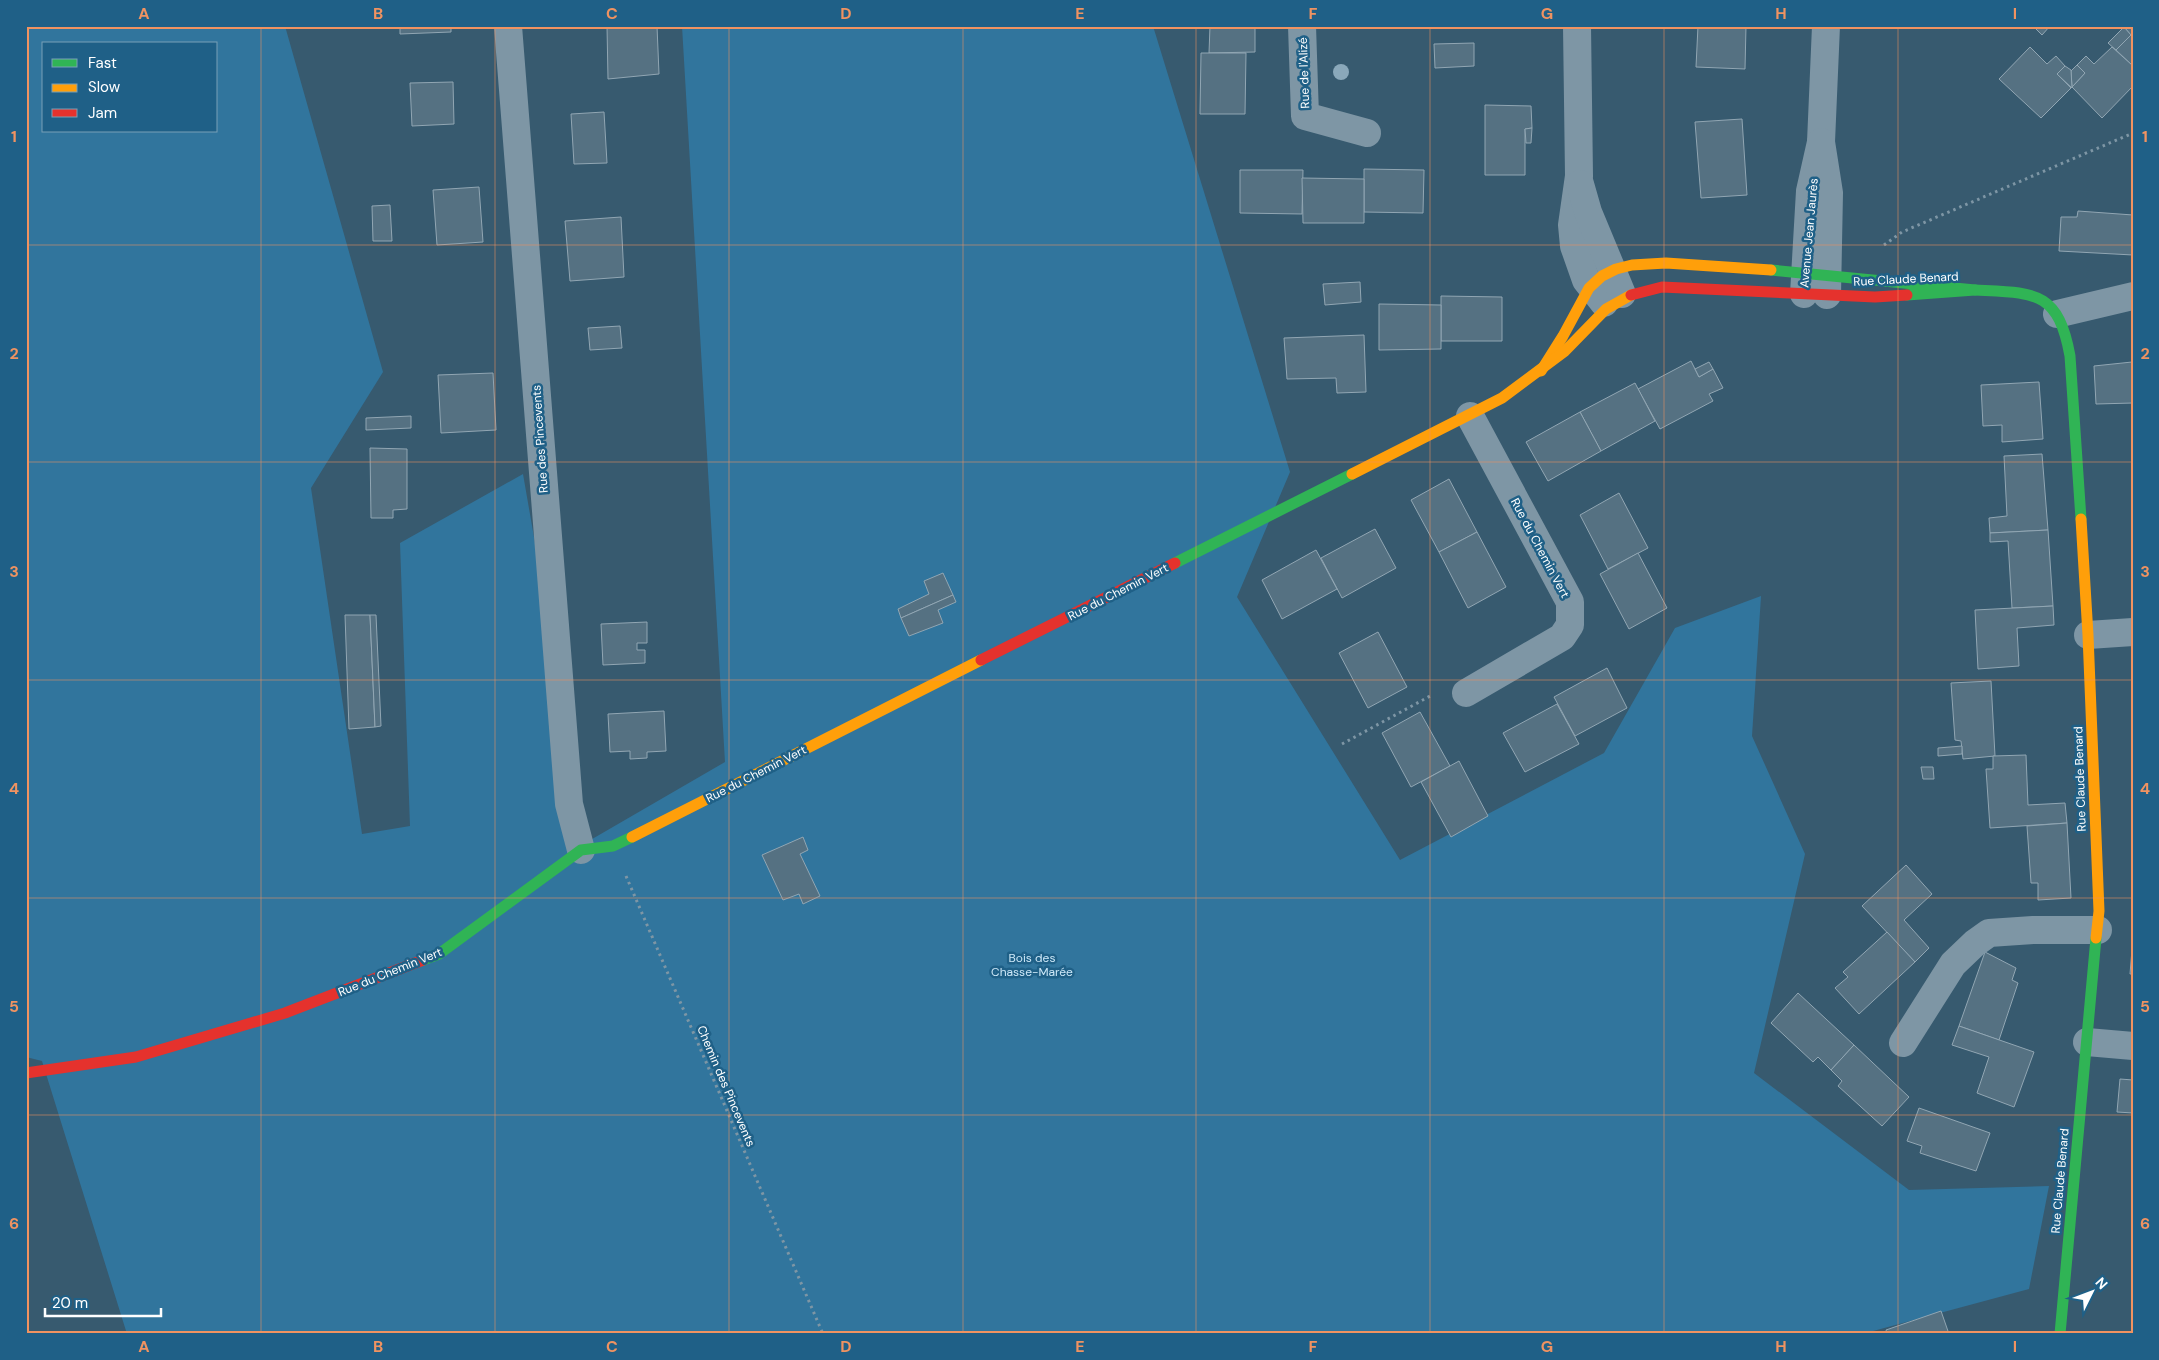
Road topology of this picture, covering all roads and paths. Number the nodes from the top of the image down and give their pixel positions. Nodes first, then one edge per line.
1 (508, 26) edge
2 (1302, 26) edge
3 (1577, 26) edge
4 (1826, 26) edge
5 (1367, 133) dead end
6 (2133, 133) edge
7 (1578, 176) junction
8 (1612, 270) junction
9 (1876, 278) junction
10 (1814, 283) junction
11 (1590, 288) junction
12 (1975, 290) junction
13 (2133, 296) edge
14 (1616, 303) junction
15 (2057, 314) junction
16 (1541, 371) junction
17 (1470, 416) junction
18 (2133, 632) edge
19 (2088, 635) junction
20 (1466, 693) joint
21 (1342, 744) dead end
22 (613, 846) junction
23 (581, 850) junction
24 (2098, 930) junction
25 (2087, 1042) junction
26 (1903, 1043) dead end
27 (2133, 1046) edge
28 (26, 1073) edge
29 (823, 1334) edge
30 (2060, 1334) edge

1 - 23 street, Rue des Pincevents
2 - 5 street, Rue de l'Alizé
3 - 7 street
4 - 10 street, Avenue Jean Jaurès
6 - 9 path
7 - 8 street
7 - 11 street
8 - 10 street, Rue du Chemin Vert
8 - 11 street, Rue du Chemin Vert
8 - 14 street
9 - 10 street, Rue Claude Benard
9 - 12 street, Rue Claude Benard
10 - 12 street, Rue Claude Benard
10 - 14 street, Rue du Chemin Vert
11 - 14 street
11 - 16 street, Rue du Chemin Vert
12 - 15 street, Rue Claude Benard
13 - 15 street
14 - 16 street, Rue du Chemin Vert
15 - 19 street, Rue Claude Benard
16 - 17 street, Rue du Chemin Vert
17 - 20 street, Rue du Chemin Vert
17 - 22 street, Rue du Chemin Vert
18 - 19 street
19 - 24 street, Rue Claude Benard
20 - 21 path
22 - 23 street, Rue du Chemin Vert
22 - 29 path, Chemin des Pincevents
23 - 28 street, Rue du Chemin Vert
24 - 25 street, Rue Claude Benard
24 - 26 street
25 - 27 street
25 - 30 street, Rue Claude Benard

